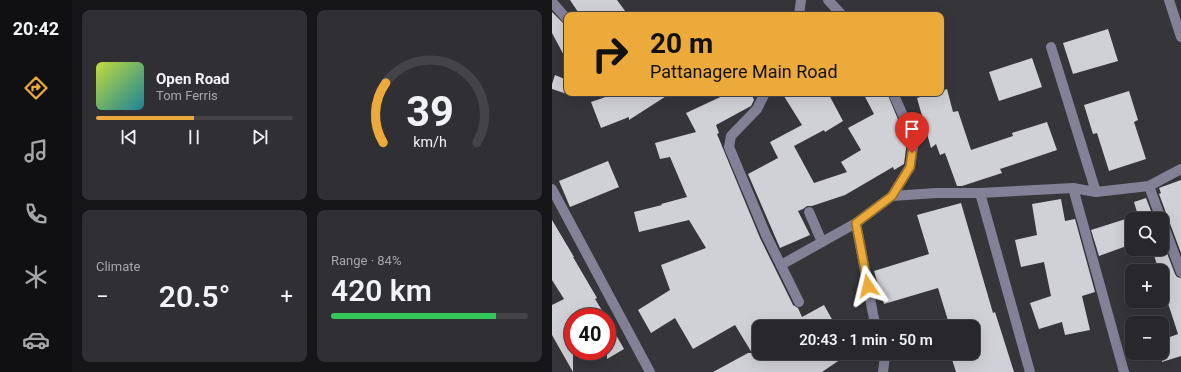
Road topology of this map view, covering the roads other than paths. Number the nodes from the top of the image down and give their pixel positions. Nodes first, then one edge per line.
1 (801, 0) edge
2 (828, 0) edge
3 (1170, 0) edge
4 (552, 2) edge
5 (799, 12) edge
6 (839, 12) edge
7 (564, 16) edge
8 (1181, 37) edge
9 (1051, 47) dead end
10 (764, 96) edge
11 (894, 96) edge
12 (1181, 169) edge
13 (1149, 186) junction
14 (1073, 188) junction
15 (552, 189) edge
16 (1096, 192) junction
17 (980, 193) junction
18 (892, 196) junction
19 (809, 212) dead end
20 (1159, 212) edge
21 (856, 223) junction
22 (1169, 239) edge
23 (822, 242) junction
24 (781, 265) junction
25 (1181, 272) edge
26 (799, 302) dead end
27 (874, 320) edge
28 (884, 360) edge
29 (650, 372) edge
30 (883, 372) edge
31 (1030, 372) edge
32 (1124, 372) edge

1 - 5 street
2 - 6 street
3 - 8 street
4 - 7 street
9 - 16 street
10 - 24 street
11 - 18 street
12 - 13 street
13 - 16 street
13 - 20 street
14 - 16 street
14 - 17 street
14 - 32 street
15 - 29 street
17 - 18 street
17 - 31 street
18 - 21 street
19 - 23 street
21 - 23 street
21 - 27 street
22 - 25 street
23 - 24 street
24 - 26 street
28 - 30 street

